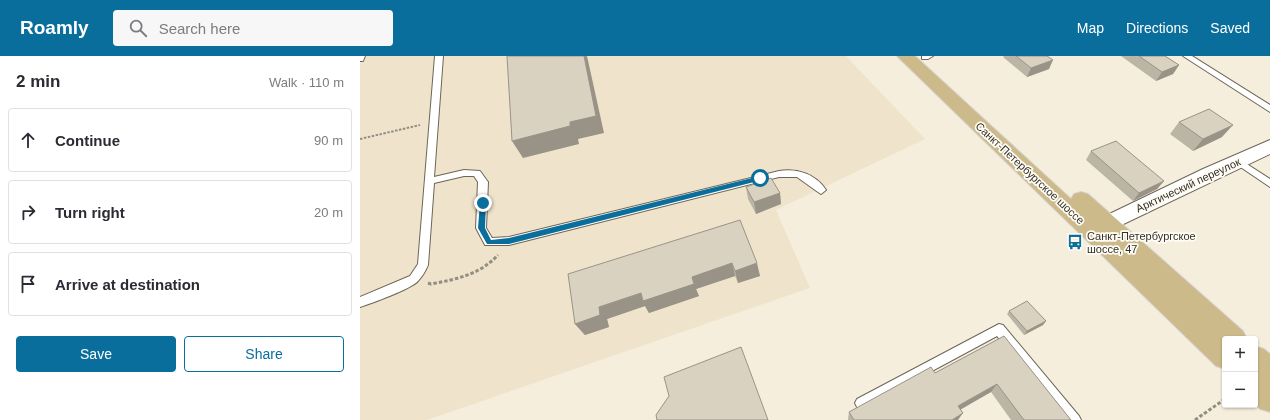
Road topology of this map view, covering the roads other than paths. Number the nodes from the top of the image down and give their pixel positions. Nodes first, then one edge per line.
1 (361, 56) edge
2 (438, 56) edge
3 (921, 56) edge
4 (1187, 56) edge
5 (360, 59) edge
6 (1270, 109) edge
7 (1270, 146) edge
8 (1239, 162) junction
9 (430, 181) junction
10 (1270, 184) edge
11 (821, 190) dead end
12 (1106, 224) junction
13 (360, 302) edge
14 (1231, 336) edge
15 (1222, 354) edge
16 (1258, 361) edge
17 (1270, 371) edge
18 (1258, 388) edge
19 (1270, 399) edge
20 (861, 403) dead end
21 (1075, 420) edge

1 - 5 lane
2 - 9 lane
3 - 12 main road, Санкт-Петербургское шоссе
3 - 15 main road, Санкт-Петербургское шоссе
4 - 6 lane
7 - 8 street, Арктический переулок
8 - 10 lane
8 - 12 street, Арктический переулок
9 - 11 lane
9 - 13 lane
12 - 14 main road, Санкт-Петербургское шоссе
16 - 17 main road
18 - 19 main road
20 - 21 lane

